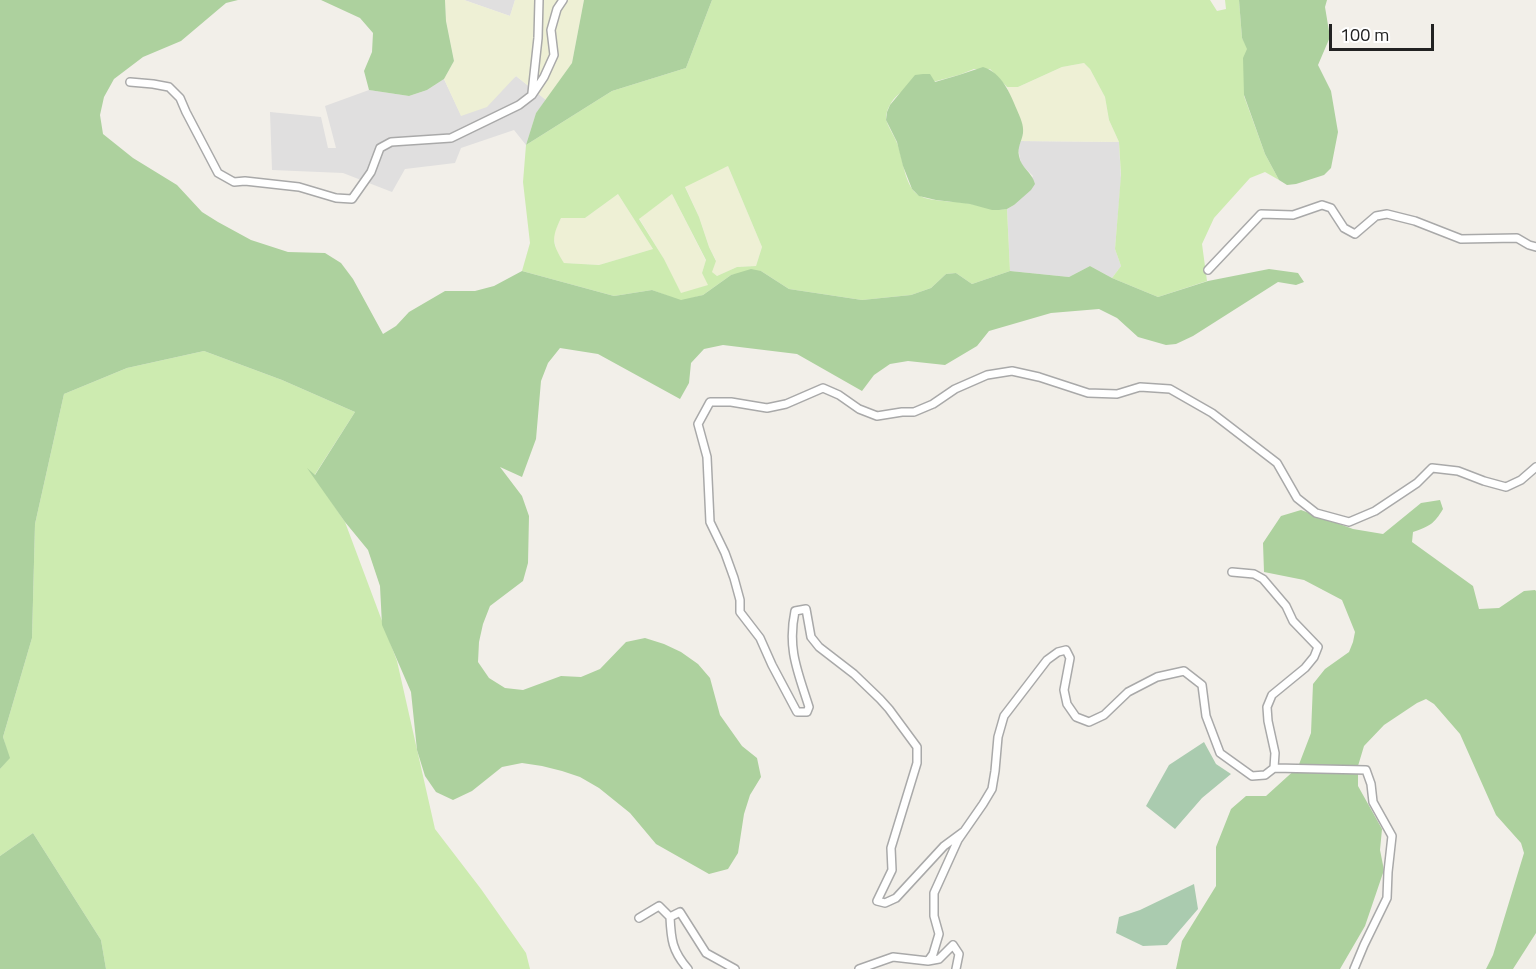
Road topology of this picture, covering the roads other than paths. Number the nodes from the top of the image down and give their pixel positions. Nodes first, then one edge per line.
1 (539, 0) edge
2 (562, 0) edge
3 (130, 82) dead end
4 (532, 95) junction
5 (1536, 247) edge
6 (1208, 270) dead end
7 (1536, 467) edge
8 (1232, 572) dead end
9 (1274, 768) junction
10 (963, 832) junction
11 (670, 917) junction
12 (639, 918) dead end
13 (928, 961) junction
14 (688, 969) edge
15 (735, 969) edge
16 (859, 969) edge
17 (956, 969) edge
18 (1354, 969) edge

1 - 4 street
2 - 4 street
3 - 4 street
5 - 6 street
7 - 10 street
8 - 9 street
9 - 10 street
9 - 18 street
10 - 13 street
11 - 12 street
11 - 14 street
11 - 15 street
13 - 16 street
13 - 17 street

